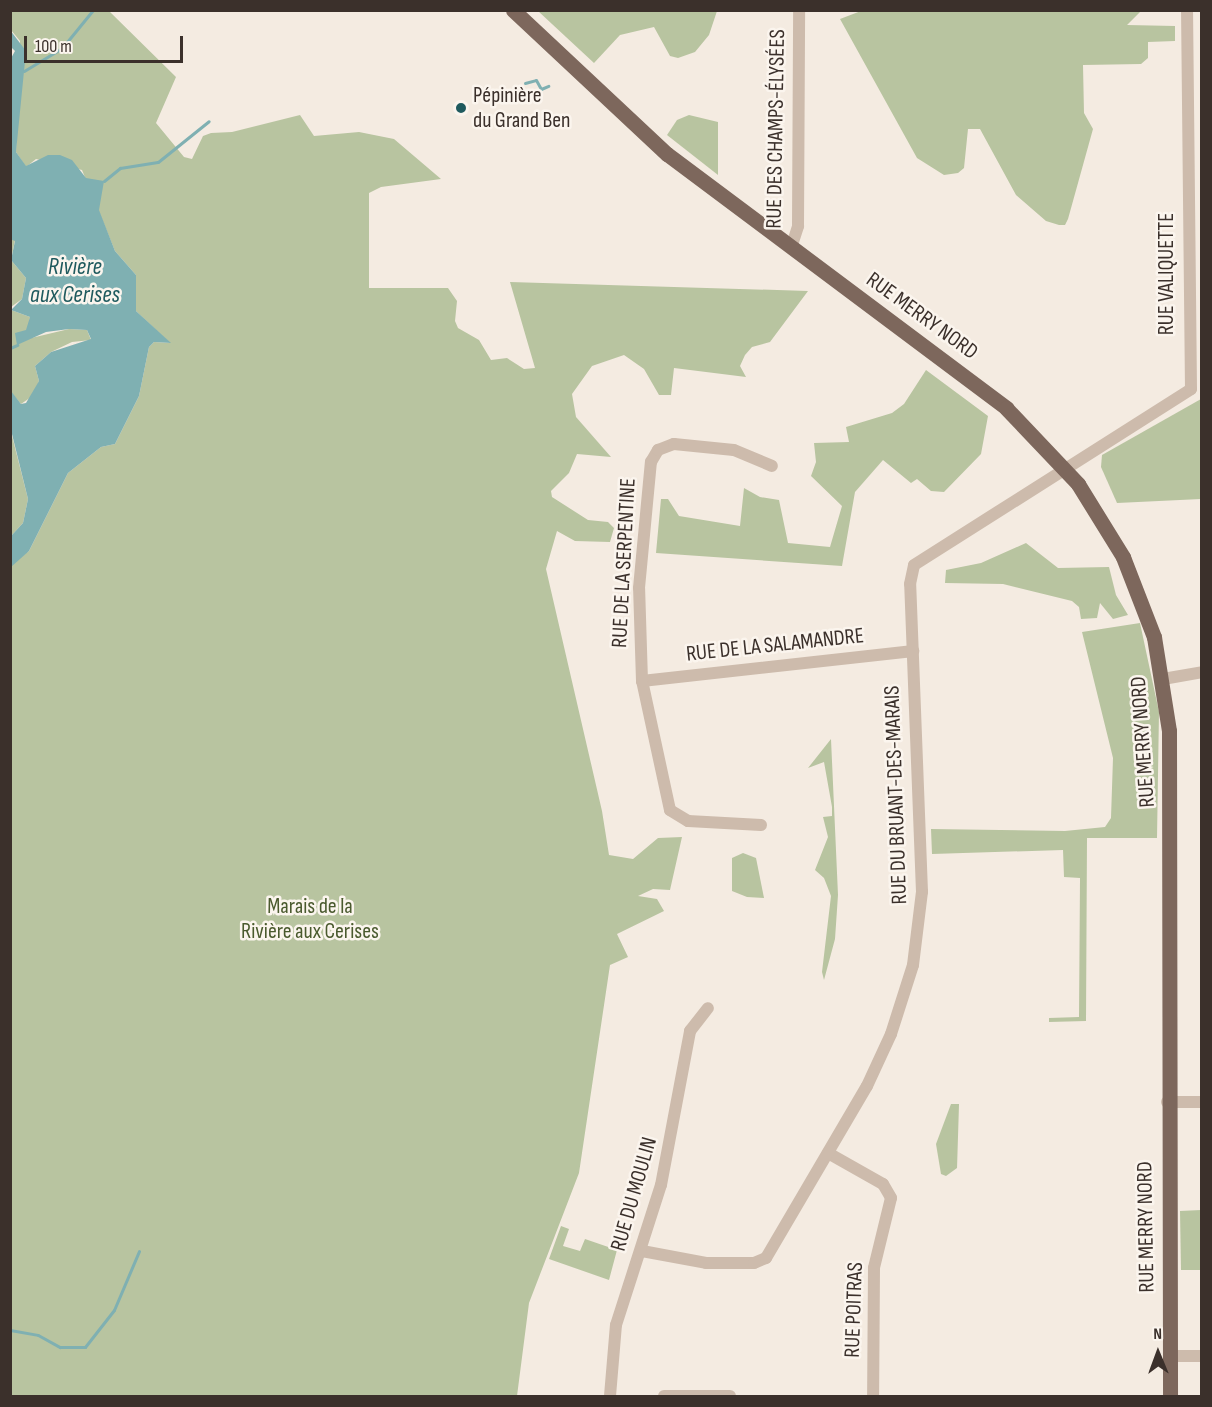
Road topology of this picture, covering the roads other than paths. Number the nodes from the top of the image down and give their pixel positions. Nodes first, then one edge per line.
1 (513, 10) edge
2 (799, 10) edge
3 (1187, 10) edge
4 (791, 248) junction
5 (1196, 388) edge
6 (772, 466) dead end
7 (1064, 467) junction
8 (913, 651) junction
9 (1202, 672) edge
10 (1163, 679) junction
11 (642, 681) junction
12 (761, 825) dead end
13 (708, 1008) dead end
14 (1167, 1102) junction
15 (1202, 1102) edge
16 (828, 1153) junction
17 (642, 1251) junction
18 (1170, 1356) junction
19 (1202, 1356) edge
20 (610, 1396) edge
21 (664, 1396) edge
22 (730, 1396) edge
23 (873, 1396) edge
24 (1170, 1396) edge

1 - 4 main road, RUE MERRY NORD
2 - 4 street, RUE DES CHAMPS-ÉLYSÉES
3 - 5 street, RUE VALIQUETTE
4 - 7 main road, RUE MERRY NORD
5 - 7 street, RUE VALIQUETTE
6 - 11 street, RUE DE LA SERPENTINE
7 - 8 street, RUE DU BRUANT-DES-MARAIS
7 - 10 main road, RUE MERRY NORD
8 - 11 street, RUE DE LA SALAMANDRE
8 - 16 street, RUE DU BRUANT-DES-MARAIS
9 - 10 street
10 - 14 main road, RUE MERRY NORD
11 - 12 street, RUE DE LA SERPENTINE
13 - 17 street, RUE DU MOULIN
14 - 15 street
14 - 18 main road, RUE MERRY NORD
16 - 17 street, RUE DU BRUANT-DES-MARAIS
16 - 23 street, RUE POITRAS
17 - 20 street, RUE DU MOULIN
18 - 19 street
18 - 24 main road, RUE MERRY NORD
21 - 22 street

